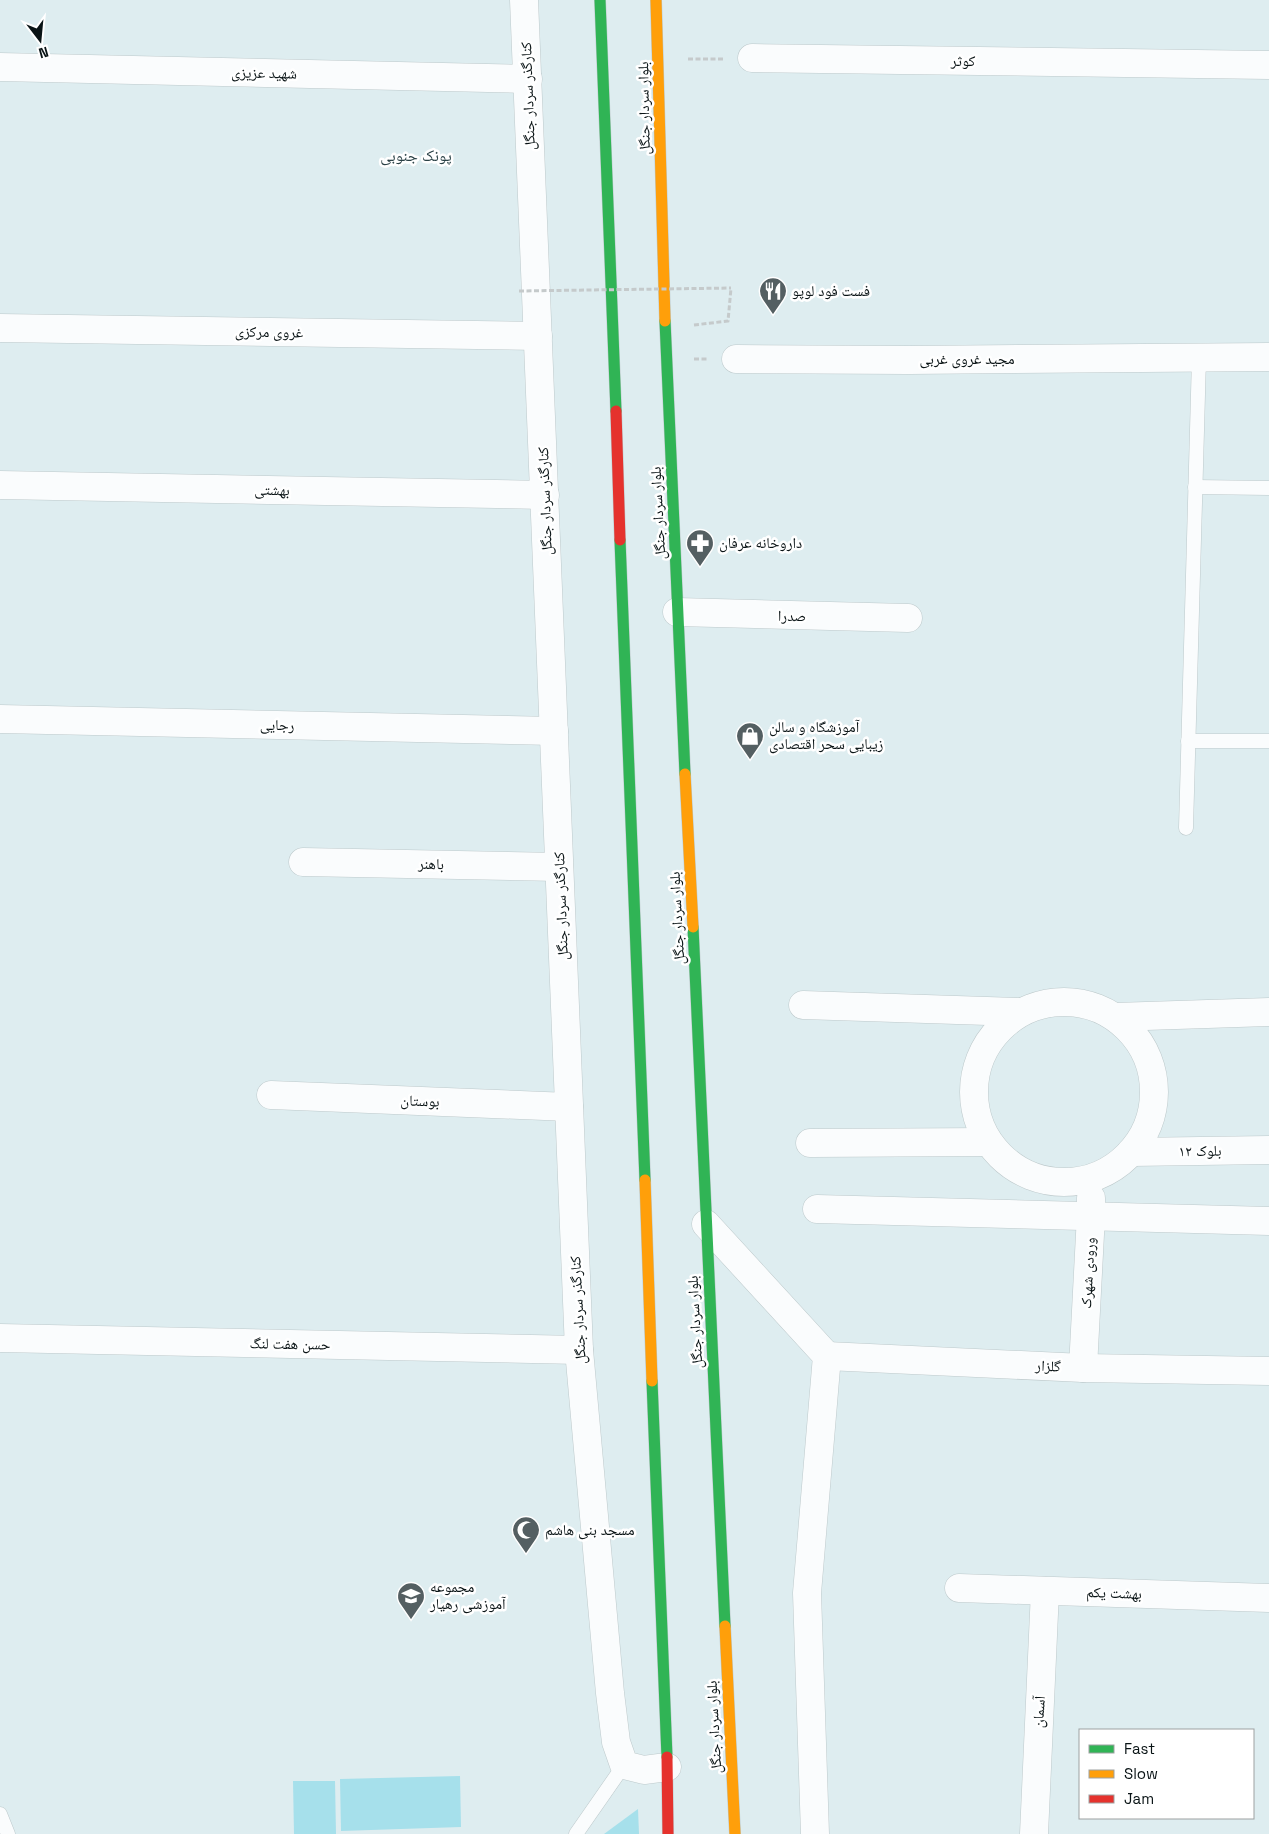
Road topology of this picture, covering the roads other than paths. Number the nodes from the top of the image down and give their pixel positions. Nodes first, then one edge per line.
1 (524, 0) edge
2 (600, 0) edge
3 (656, 0) edge
4 (752, 58) road end
5 (1269, 64) edge
6 (0, 67) edge
7 (528, 79) junction
8 (0, 328) edge
9 (538, 336) junction
10 (1269, 357) edge
11 (1199, 358) junction
12 (736, 359) road end
13 (0, 485) edge
14 (1195, 487) junction
15 (1269, 488) edge
16 (544, 495) junction
17 (677, 612) junction
18 (908, 618) dead end
19 (0, 720) edge
20 (554, 731) junction
21 (1188, 741) junction
22 (1269, 741) edge
23 (1186, 828) dead end
24 (303, 862) dead end
25 (560, 866) junction
26 (803, 1005) dead end
27 (1020, 1012) junction
28 (1269, 1012) edge
29 (1115, 1016) junction
30 (271, 1096) dead end
31 (569, 1107) junction
32 (810, 1142) dead end
33 (988, 1142) junction
34 (1269, 1150) edge
35 (1131, 1152) junction
36 (1090, 1179) junction
37 (817, 1208) dead end
38 (1091, 1215) junction
39 (1269, 1221) edge
40 (706, 1224) junction
41 (0, 1338) edge
42 (579, 1350) junction
43 (827, 1356) junction
44 (1083, 1368) junction
45 (1269, 1371) edge
46 (959, 1588) dead end
47 (1045, 1591) junction
48 (1269, 1598) edge
49 (624, 1765) junction
50 (667, 1767) junction
51 (0, 1814) edge
52 (8, 1834) edge
53 (576, 1834) edge
54 (668, 1834) edge
55 (734, 1834) edge
56 (815, 1834) edge
57 (1034, 1834) edge

1 - 7 street, کنارگذر سردار جنگل
2 - 50 main road
3 - 17 main road, بلوار سردار جنگل
4 - 5 street, کوثر
6 - 7 street, شهید عزیزی
7 - 9 street, کنارگذر سردار جنگل
8 - 9 street, غروی مرکزی
9 - 16 street, کنارگذر سردار جنگل
10 - 11 street, مجید غروی غربی
11 - 12 street, مجید غروی غربی
11 - 14 lane
13 - 16 street, بهشتی
14 - 15 lane
14 - 21 lane
16 - 20 street, کنارگذر سردار جنگل
17 - 18 street, صدرا
17 - 40 main road, بلوار سردار جنگل
19 - 20 street, رجایی
20 - 25 street, کنارگذر سردار جنگل
21 - 22 lane
21 - 23 lane
24 - 25 street, باهنر
25 - 31 street, کنارگذر سردار جنگل
26 - 27 street
27 - 29 street
27 - 33 street
28 - 29 street
29 - 35 street
30 - 31 street, بوستان
31 - 42 street, کنارگذر سردار جنگل
32 - 33 street
33 - 36 street
34 - 35 street, بلوک ۱۲
35 - 36 street
36 - 38 street, ورودی شهرک
37 - 38 street
38 - 39 street
38 - 44 street, ورودی شهرک
40 - 43 street
40 - 55 main road, بلوار سردار جنگل
41 - 42 street, حسن هفت لنگ
42 - 49 street, کنارگذر سردار جنگل
43 - 44 street, گلزار
43 - 56 street
44 - 45 street, گلزار
46 - 47 street, بهشت یکم
47 - 48 street, بهشت یکم
47 - 57 street, آسمان
49 - 50 street
49 - 53 lane
50 - 54 main road
51 - 52 lane

